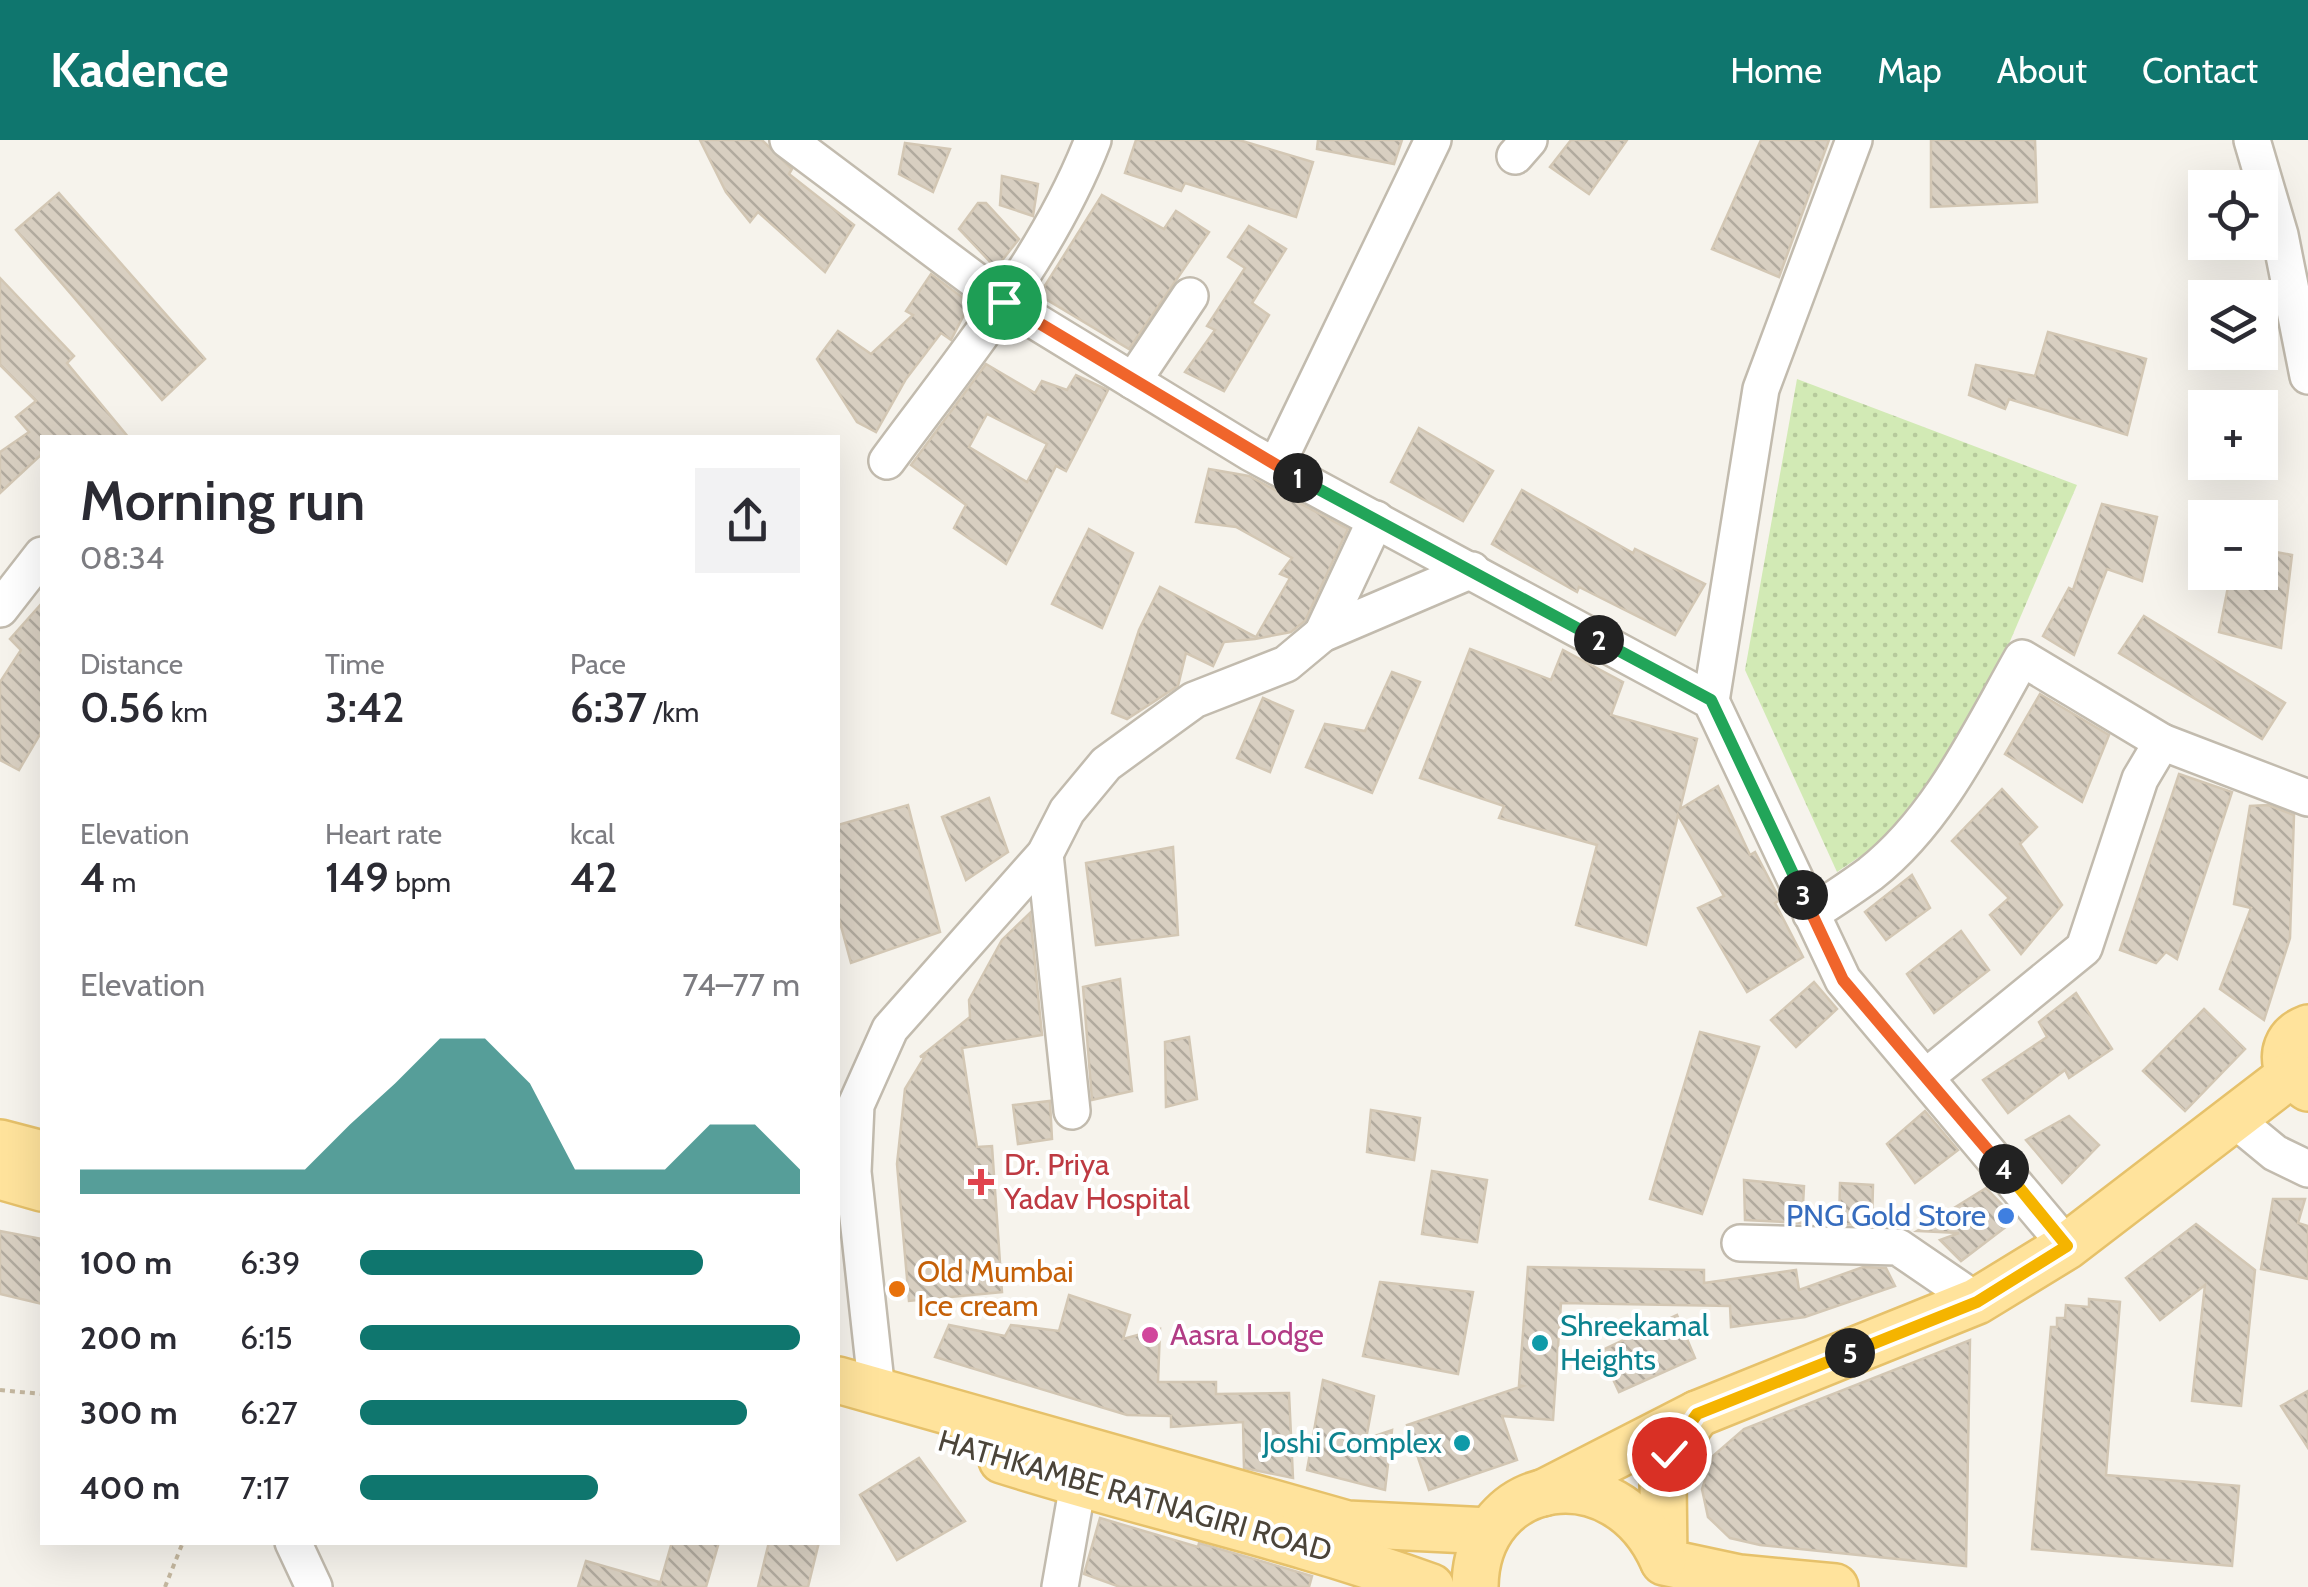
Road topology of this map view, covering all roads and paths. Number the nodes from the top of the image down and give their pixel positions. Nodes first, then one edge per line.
1 (788, 140) edge
2 (1093, 140) edge
3 (1434, 140) edge
4 (1854, 140) edge
5 (2252, 140) edge
6 (1190, 296) dead end
7 (1004, 302) junction
8 (2301, 308) edge
9 (2308, 376) edge
10 (1133, 380) junction
11 (887, 461) dead end
12 (1276, 466) junction
13 (1376, 519) junction
14 (40, 558) edge
15 (1472, 570) junction
16 (0, 609) edge
17 (1322, 634) junction
18 (1711, 700) junction
19 (2162, 742) junction
20 (2308, 798) edge
21 (1045, 854) junction
22 (1812, 914) junction
23 (2308, 1028) edge
24 (1926, 1077) junction
25 (2299, 1082) edge
26 (1072, 1110) dead end
27 (2235, 1120) junction
28 (0, 1142) edge
29 (40, 1153) edge
30 (2308, 1169) edge
31 (0, 1176) edge
32 (40, 1187) edge
33 (1740, 1243) dead end
34 (2067, 1246) junction
35 (1977, 1302) junction
36 (0, 1390) edge
37 (40, 1394) edge
38 (850, 1394) edge
39 (1697, 1414) junction
40 (1078, 1484) junction
41 (1543, 1493) junction
42 (1488, 1532) junction
43 (182, 1545) edge
44 (294, 1545) edge
45 (1666, 1574) edge
46 (310, 1585) edge
47 (165, 1587) edge
48 (1060, 1587) edge
49 (1431, 1587) edge
50 (1475, 1587) edge
51 (1835, 1587) edge

1 - 7 street
2 - 7 street
3 - 12 street
4 - 18 street
5 - 8 street
6 - 10 street
7 - 10 street
7 - 11 street
8 - 9 street
10 - 12 street
12 - 13 street
13 - 15 street
13 - 17 street
14 - 16 street
15 - 17 street
15 - 18 street
17 - 21 street
18 - 22 street
19 - 20 street
19 - 22 street
19 - 24 street
21 - 26 street
21 - 38 street
22 - 24 street
23 - 25 main road
24 - 34 street
25 - 27 main road
27 - 30 street
27 - 34 main road
28 - 29 main road
31 - 32 main road
33 - 35 street
34 - 35 main road
35 - 39 main road
36 - 37 path
38 - 40 main road, HATHKAMBE RATNAGIRI ROAD
38 - 42 main road
39 - 41 main road
39 - 45 main road
40 - 48 street
40 - 49 main road, HATHKAMBE RATNAGIRI ROAD
41 - 42 main road
41 - 45 main road
42 - 50 main road
43 - 47 path
44 - 46 street
45 - 51 main road

